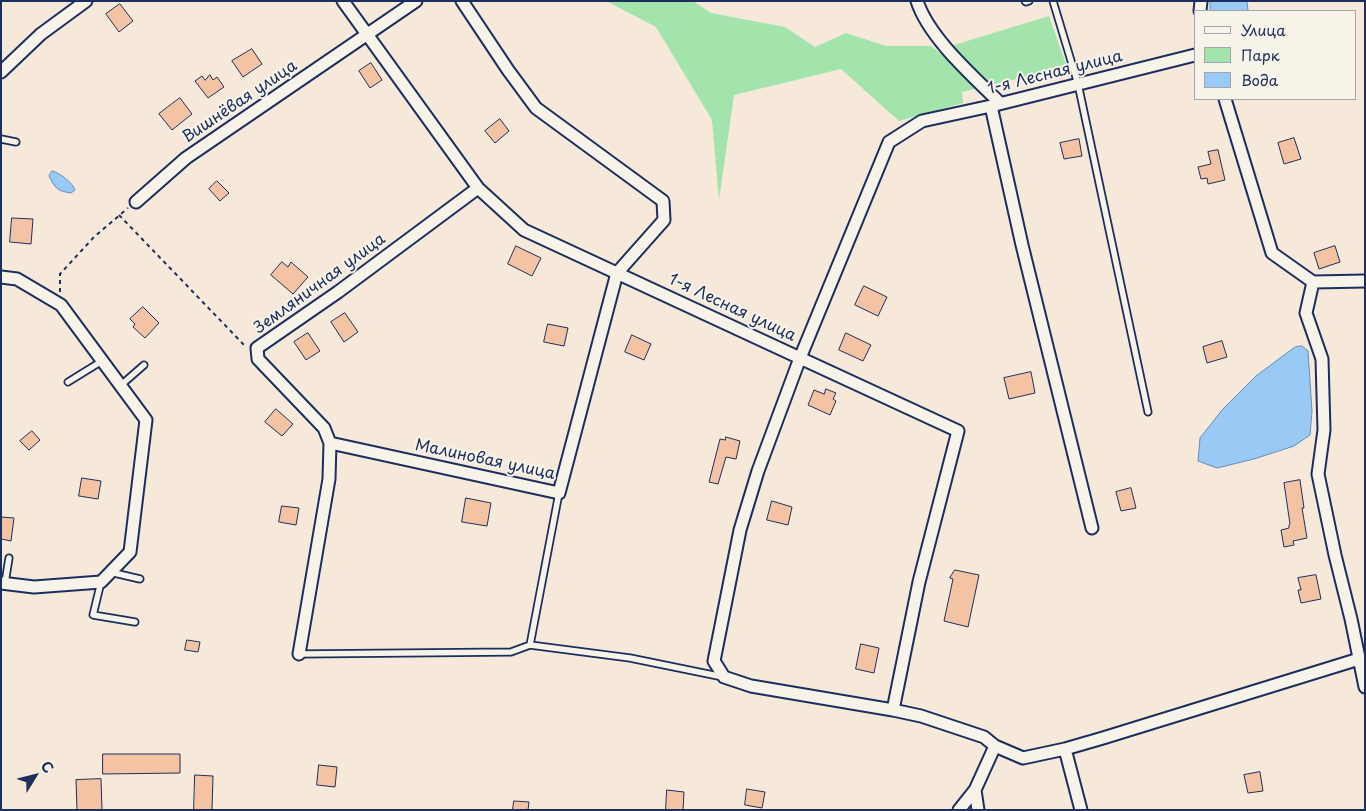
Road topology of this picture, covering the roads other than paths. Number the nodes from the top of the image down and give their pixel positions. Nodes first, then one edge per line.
1 (86, 1) edge
2 (343, 1) edge
3 (416, 1) edge
4 (462, 1) edge
5 (917, 1) edge
6 (1053, 1) edge
7 (366, 35) junction
8 (1194, 55) edge
9 (1, 72) edge
10 (1078, 84) junction
11 (1225, 100) edge
12 (996, 105) junction
13 (1, 139) edge
14 (16, 142) dead end
15 (478, 188) junction
16 (136, 202) road end
17 (617, 273) junction
18 (1, 277) edge
19 (1365, 281) edge
20 (1313, 282) junction
21 (800, 358) junction
22 (102, 361) junction
23 (144, 366) dead end
24 (68, 382) dead end
25 (120, 386) junction
26 (1148, 412) dead end
27 (330, 444) junction
28 (559, 493) junction
29 (1092, 528) dead end
30 (9, 558) dead end
31 (110, 572) junction
32 (140, 579) dead end
33 (101, 582) junction
34 (3, 583) edge
35 (135, 622) dead end
36 (530, 645) junction
37 (299, 654) joint
38 (1362, 658) edge
39 (724, 677) junction
40 (1365, 687) edge
41 (894, 710) junction
42 (995, 746) junction
43 (1065, 749) junction
44 (975, 790) junction
45 (959, 810) edge
46 (978, 810) edge
47 (1081, 810) edge

1 - 9 street
2 - 7 street, 1-я Лесная улица
3 - 7 street, Вишнёвая улица
4 - 17 street
5 - 12 street
6 - 10 lane
7 - 15 street, 1-я Лесная улица
7 - 16 street, Вишнёвая улица
8 - 10 street, 1-я Лесная улица
10 - 12 street, 1-я Лесная улица
10 - 26 lane
11 - 20 street
12 - 21 street, 1-я Лесная улица
12 - 29 street
13 - 14 lane
15 - 17 street, 1-я Лесная улица
15 - 27 street, Земляничная улица
17 - 21 street, 1-я Лесная улица
17 - 28 street, Малиновая улица
18 - 22 street
19 - 20 street
20 - 38 street
21 - 39 street
21 - 41 street
22 - 24 lane
22 - 25 street
23 - 25 lane
25 - 31 street
27 - 28 street, Малиновая улица
27 - 37 street, Земляничная улица
28 - 36 lane
30 - 34 lane
31 - 32 lane
31 - 33 street
33 - 34 street
33 - 35 lane
36 - 37 lane
36 - 39 lane
38 - 40 street
38 - 43 street
39 - 41 street
41 - 42 street
42 - 43 street
42 - 44 street
43 - 47 street
44 - 45 street
44 - 46 street

